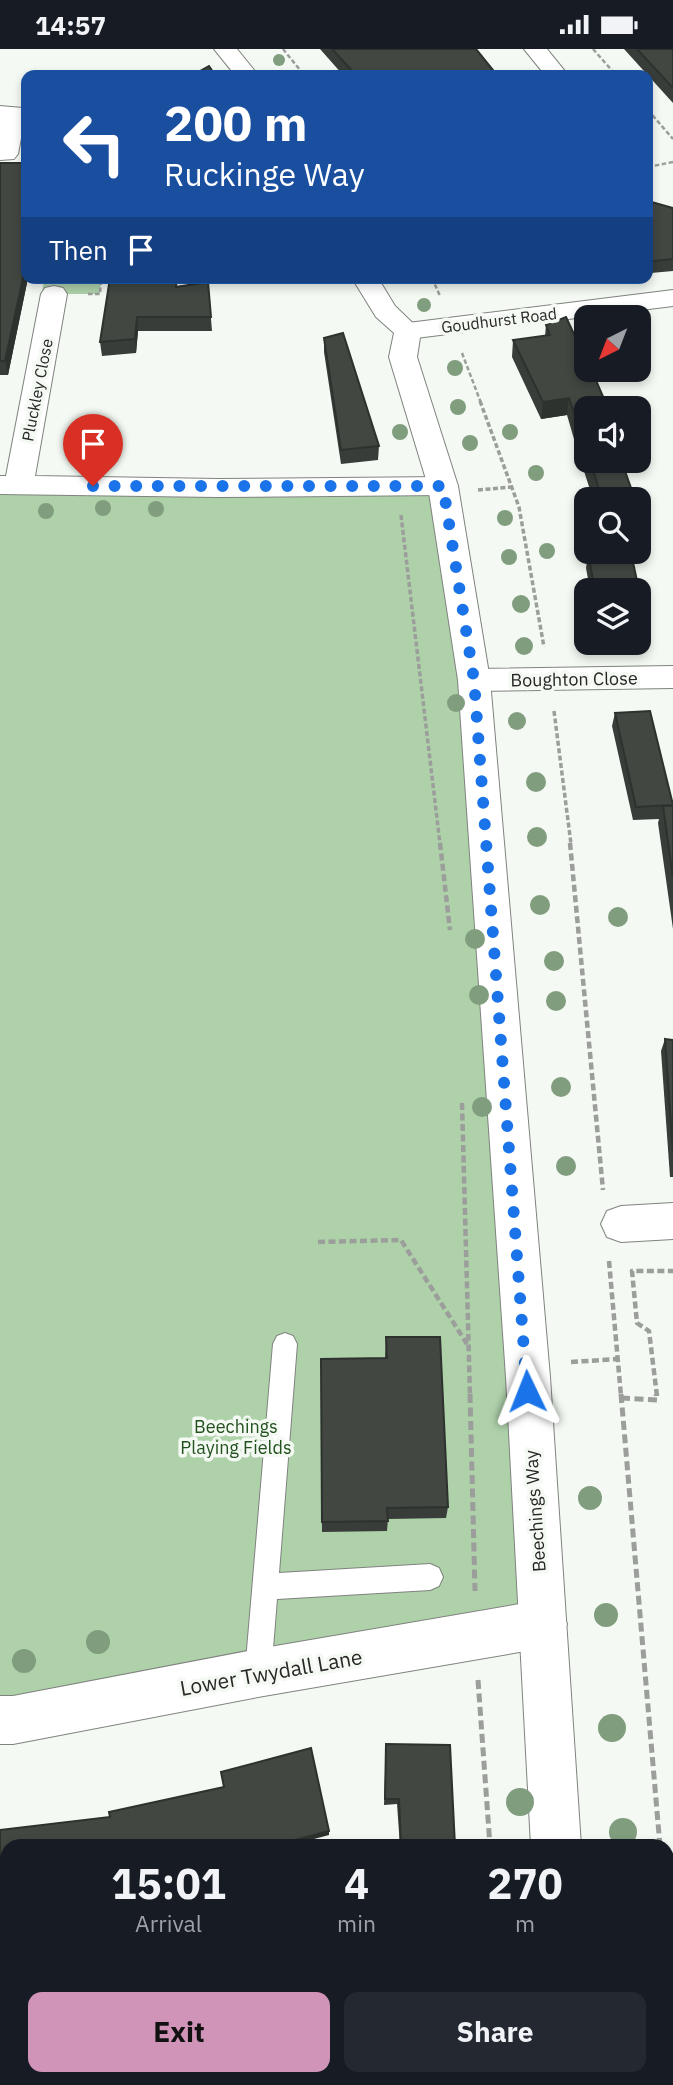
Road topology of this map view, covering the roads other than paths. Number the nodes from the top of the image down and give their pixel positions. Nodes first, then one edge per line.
1 (225, 49) edge
2 (535, 49) edge
3 (243, 70) edge
4 (553, 70) edge
5 (12, 106) edge
6 (6, 154) dead end
7 (369, 284) edge
8 (54, 294) dead end
9 (673, 298) edge
10 (408, 331) junction
11 (9, 485) edge
12 (443, 486) junction
13 (673, 677) edge
14 (474, 680) junction
15 (673, 1221) edge
16 (611, 1224) road end
17 (285, 1344) dead end
18 (430, 1577) dead end
19 (265, 1587) junction
20 (543, 1624) junction
21 (258, 1673) junction
22 (0, 1720) edge
23 (556, 1839) edge

1 - 3 street
2 - 4 street
5 - 6 street
7 - 10 street
8 - 11 street, Pluckley Close
9 - 10 street, Goudhurst Road
10 - 12 street, Beechings Way
11 - 12 street
12 - 14 street, Beechings Way
13 - 14 street, Boughton Close
14 - 20 street, Beechings Way
15 - 16 street
17 - 19 lane
18 - 19 lane
19 - 21 lane
20 - 21 street, Lower Twydall Lane
20 - 23 street, Beechings Way
21 - 22 street, Lower Twydall Lane

